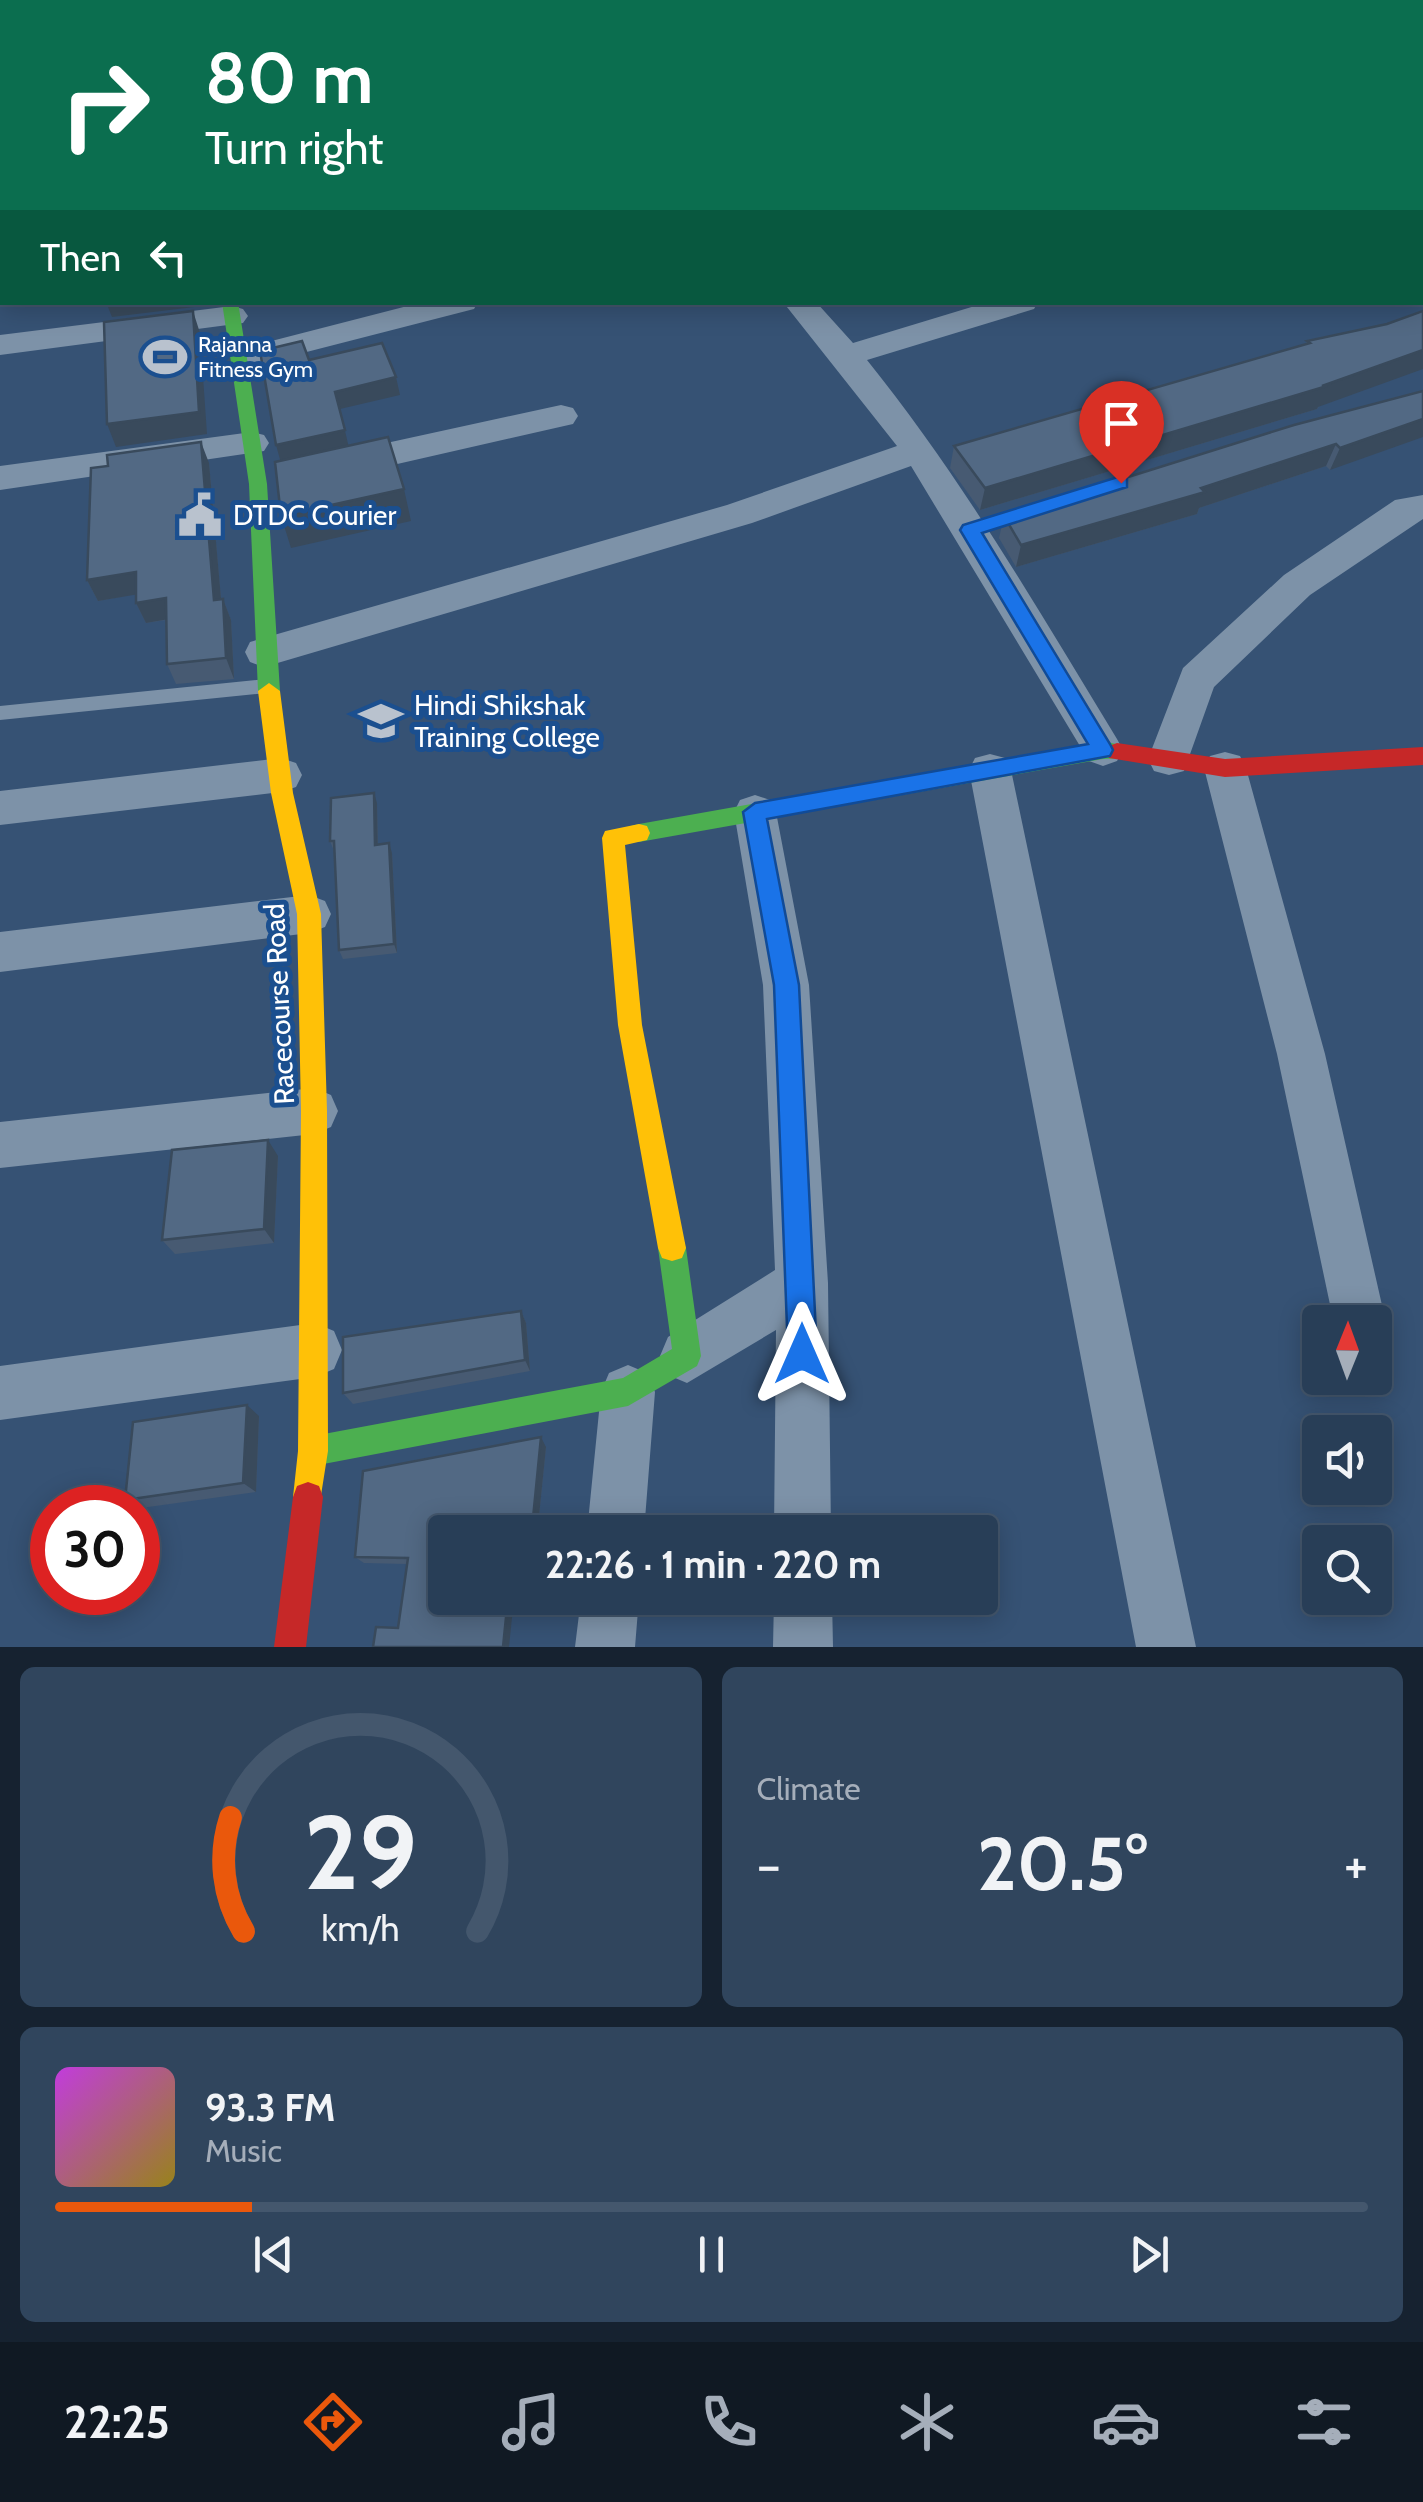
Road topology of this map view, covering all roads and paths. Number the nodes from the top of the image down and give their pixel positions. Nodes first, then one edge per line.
1 (451, 305) edge
2 (801, 305) edge
3 (1012, 305) edge
4 (231, 309) edge
5 (0, 345) edge
6 (848, 355) junction
7 (238, 360) junction
8 (561, 416) dead end
9 (252, 444) junction
10 (916, 452) junction
11 (0, 478) edge
12 (258, 484) junction
13 (1423, 507) edge
14 (1008, 518) edge
15 (970, 530) junction
16 (266, 668) junction
17 (0, 713) edge
18 (1102, 750) junction
19 (1423, 756) edge
20 (1169, 759) junction
21 (1225, 768) junction
22 (990, 770) junction
23 (282, 776) junction
24 (0, 808) edge
25 (755, 812) junction
26 (308, 914) junction
27 (0, 952) edge
28 (314, 1111) junction
29 (0, 1145) edge
30 (802, 1283) junction
31 (1356, 1305) edge
32 (315, 1350) junction
33 (687, 1356) junction
34 (628, 1392) junction
35 (0, 1393) edge
36 (313, 1451) junction
37 (617, 1515) edge
38 (803, 1515) edge
39 (608, 1615) edge
40 (803, 1615) edge
41 (290, 1647) edge
42 (605, 1647) edge
43 (803, 1647) edge
44 (1166, 1647) edge

1 - 7 street
2 - 6 street
3 - 6 street
4 - 5 street
4 - 7 street, Racecourse Road
6 - 10 street
7 - 9 street, Racecourse Road
8 - 12 street
9 - 11 street
9 - 12 street, Racecourse Road
10 - 15 street
10 - 16 street
12 - 16 street, Racecourse Road
13 - 20 street
14 - 15 street
15 - 18 street
16 - 17 lane
16 - 23 street, Racecourse Road
18 - 20 street
18 - 22 street
19 - 21 street
20 - 21 street
21 - 31 street
22 - 25 street
22 - 44 street
23 - 24 street
23 - 26 street, Racecourse Road
25 - 30 street
25 - 33 street
26 - 27 street
26 - 28 street, Racecourse Road
28 - 29 street
28 - 32 street, Racecourse Road
30 - 33 street
30 - 38 street
32 - 35 street
32 - 36 street, Racecourse Road
33 - 34 street
34 - 36 street
34 - 37 street
36 - 41 street, Racecourse Road
39 - 42 street
40 - 43 street

